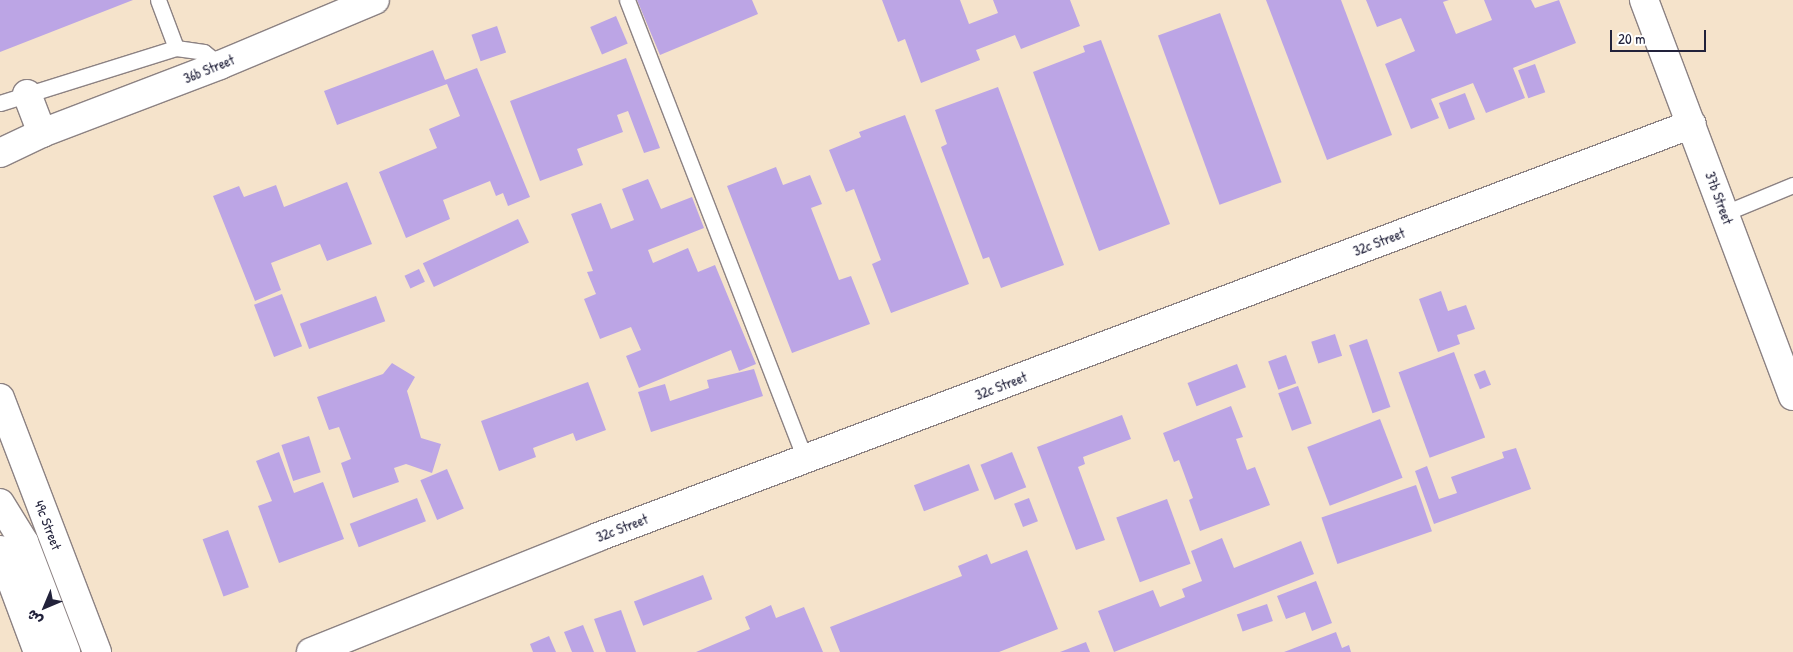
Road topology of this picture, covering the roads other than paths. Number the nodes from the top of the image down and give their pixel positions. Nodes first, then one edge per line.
1 (158, 0) edge
2 (375, 0) edge
3 (628, 0) edge
4 (1644, 0) edge
5 (176, 48) junction
6 (220, 65) junction
7 (27, 94) junction
8 (0, 102) edge
9 (1692, 124) junction
10 (42, 133) junction
11 (0, 141) edge
12 (0, 153) edge
13 (1793, 185) edge
14 (1725, 213) junction
15 (1793, 396) edge
16 (0, 398) edge
17 (805, 460) junction
18 (0, 503) edge
19 (4, 572) edge
20 (38, 652) edge
21 (66, 652) edge
22 (97, 652) edge
23 (311, 652) edge

1 - 5 lane
2 - 6 street, 36b Street
3 - 17 lane
4 - 9 street, 37b Street
5 - 6 lane
5 - 7 lane
6 - 10 street, 36b Street
7 - 8 lane
7 - 10 street
9 - 14 street, 37b Street
9 - 17 street, 32c Street
10 - 11 street, 36b Street
10 - 12 street, 36b Street
13 - 14 lane
14 - 15 street, 37b Street
16 - 22 street, 49c Street
17 - 23 street, 32c Street
18 - 21 street
19 - 20 street

